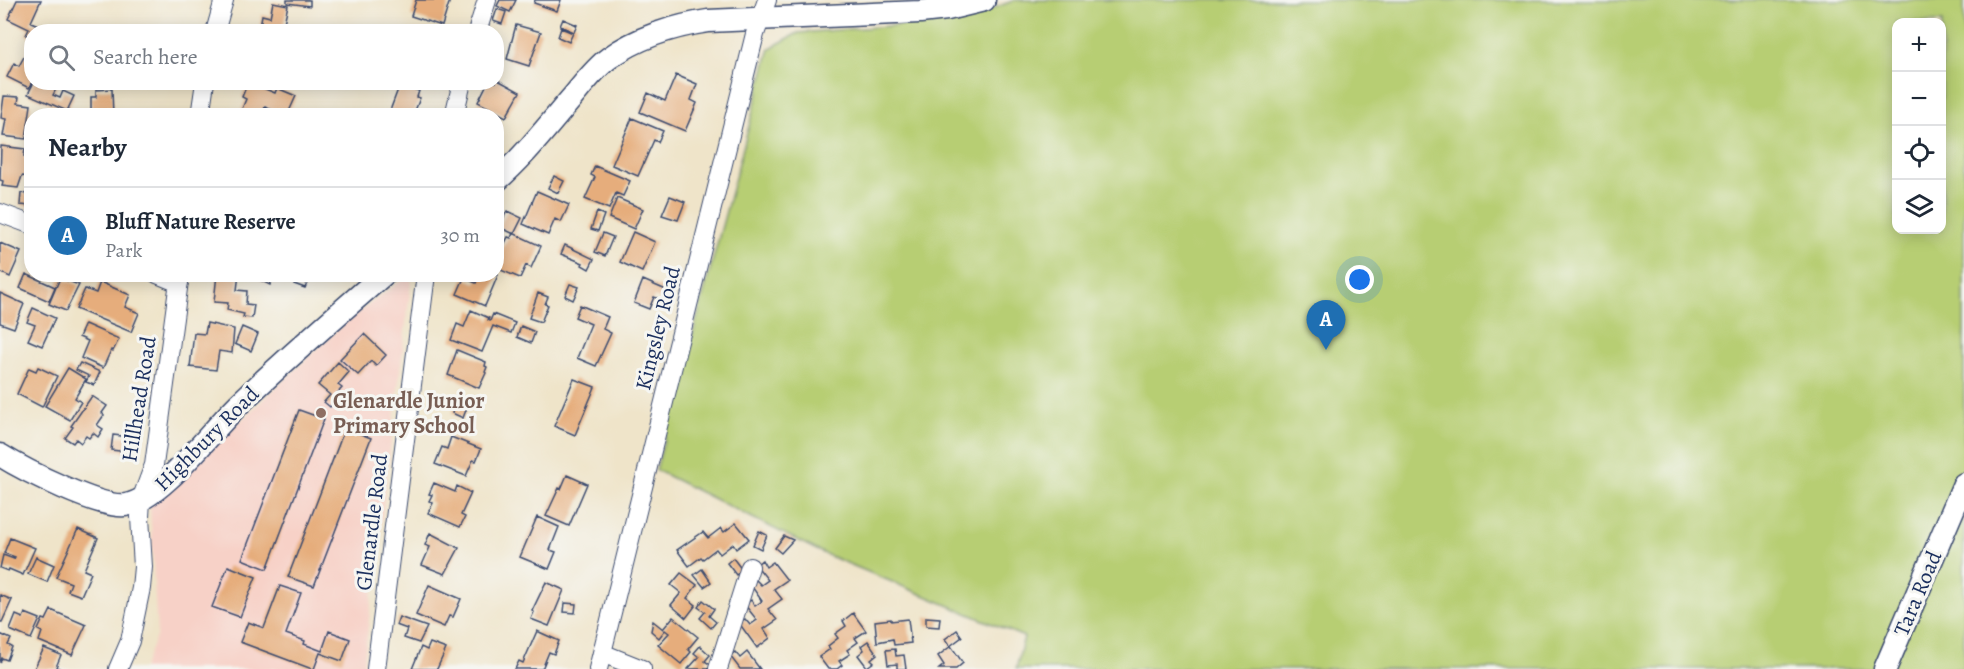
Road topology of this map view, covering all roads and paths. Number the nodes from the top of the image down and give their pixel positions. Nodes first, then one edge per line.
1 (224, 0) edge
2 (487, 0) edge
3 (984, 0) edge
4 (764, 9) edge
5 (217, 24) edge
6 (480, 24) edge
7 (204, 90) edge
8 (460, 90) edge
9 (201, 108) edge
10 (456, 108) edge
11 (504, 173) edge
12 (0, 213) edge
13 (24, 222) edge
14 (180, 282) edge
15 (375, 282) edge
16 (425, 282) edge
17 (0, 455) edge
18 (1964, 484) edge
19 (141, 500) junction
20 (750, 567) dead end
21 (600, 661) edge
22 (118, 669) edge
23 (376, 669) edge
24 (642, 669) edge
25 (718, 669) edge
26 (1885, 669) edge

1 - 5 street
2 - 6 street
3 - 4 street
4 - 11 street
4 - 21 street, Kingsley Road
7 - 9 street
8 - 10 street
12 - 13 street
14 - 19 street, Hillhead Road
15 - 19 street, Highbury Road
16 - 23 street, Glenardle Road
17 - 19 street, Highbury Road
18 - 26 street, Tara Road
19 - 22 street, Hillhead Road
20 - 25 street
21 - 24 street

